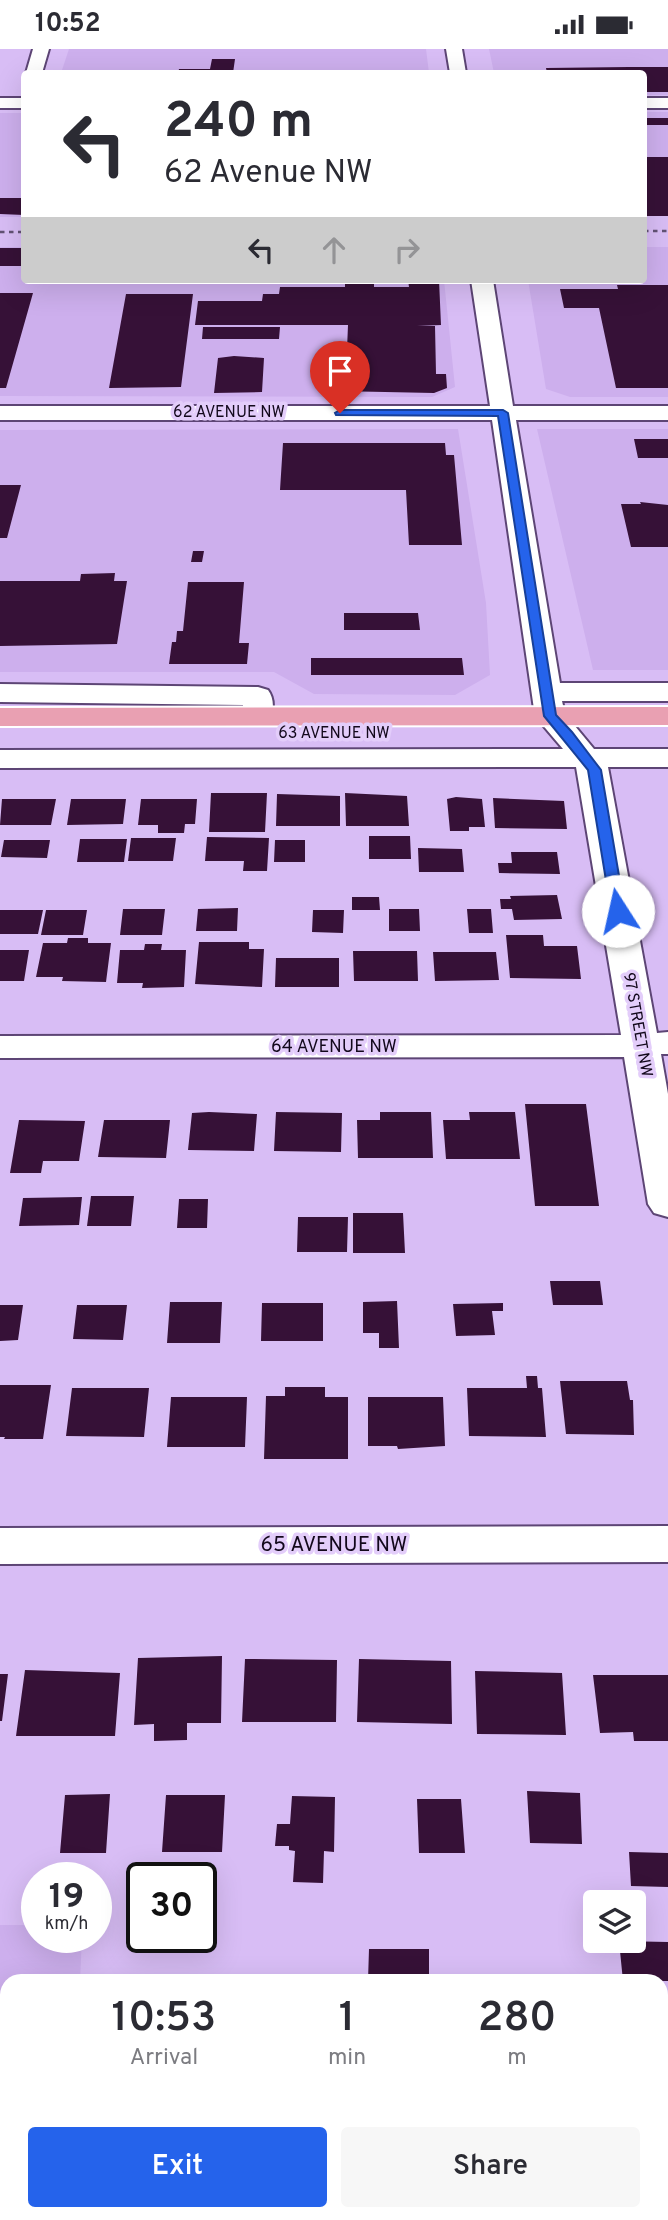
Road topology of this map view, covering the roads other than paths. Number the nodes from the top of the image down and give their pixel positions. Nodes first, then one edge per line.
1 (41, 49) edge
2 (454, 49) edge
3 (35, 70) edge
4 (458, 70) edge
5 (0, 103) edge
6 (21, 103) edge
7 (647, 103) edge
8 (668, 103) edge
9 (483, 284) edge
10 (0, 413) edge
11 (503, 413) junction
12 (668, 413) edge
13 (668, 692) edge
14 (0, 693) edge
15 (0, 716) edge
16 (257, 716) junction
17 (668, 716) edge
18 (563, 725) junction
19 (0, 734) edge
20 (668, 734) edge
21 (668, 758) edge
22 (0, 759) edge
23 (654, 1044) edge
24 (0, 1047) edge
25 (668, 1204) edge
26 (668, 1544) edge
27 (0, 1546) edge

1 - 3 street
2 - 4 street
5 - 6 street
7 - 8 street
9 - 11 street, 97 STREET NW
10 - 11 street, 62 AVENUE NW
11 - 12 street, 62 AVENUE NW
11 - 18 street, 97 STREET NW
13 - 18 street, 63 AVENUE NW
14 - 16 street, 63 AVENUE NW
15 - 16 main road, 63 AVENUE NW
16 - 18 main road, 63 AVENUE NW
17 - 18 main road, 63 AVENUE NW
18 - 19 main road, 63 AVENUE NW
18 - 20 main road, 63 AVENUE NW
18 - 21 street, 63 AVENUE NW
18 - 22 street, 63 AVENUE NW
18 - 23 street, 97 STREET NW
23 - 24 street, 64 AVENUE NW
23 - 25 street, 97 STREET NW
26 - 27 street, 65 AVENUE NW

